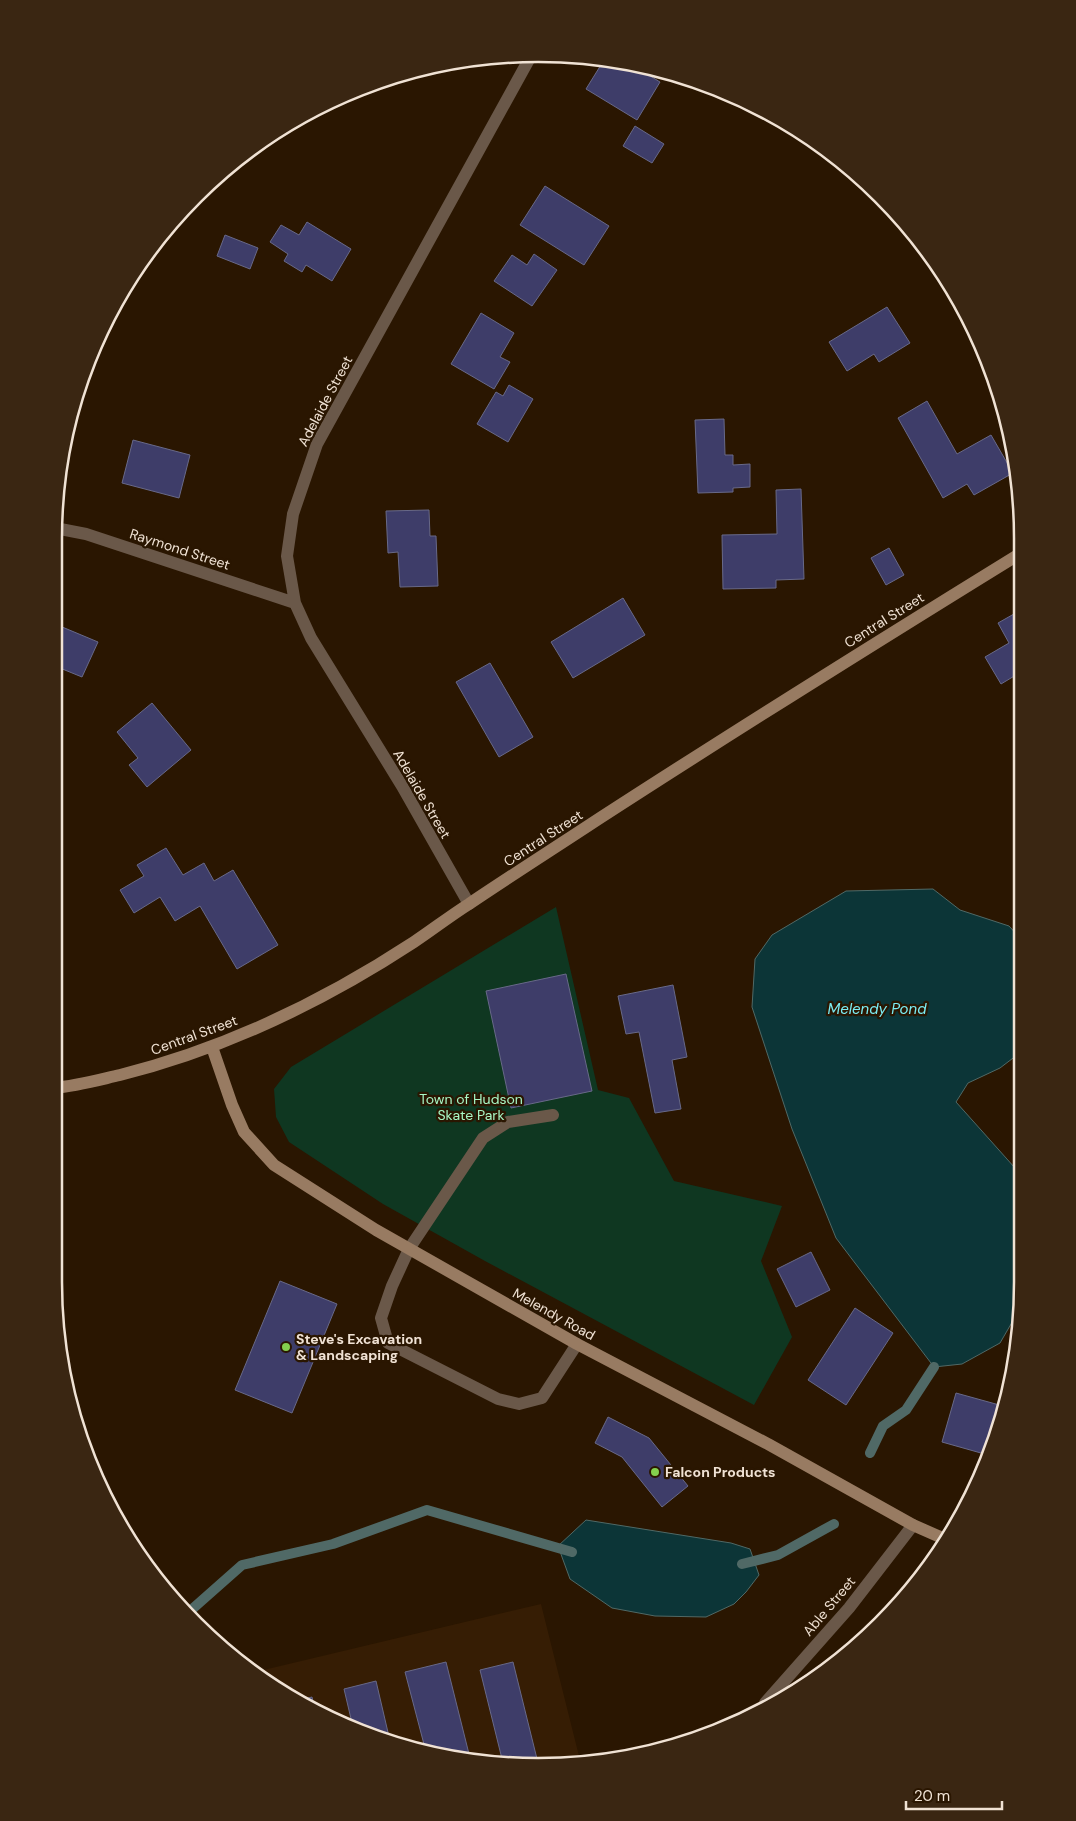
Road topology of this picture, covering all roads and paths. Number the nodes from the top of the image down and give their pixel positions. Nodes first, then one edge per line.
1 (527, 63) edge
2 (63, 529) edge
3 (1014, 557) edge
4 (294, 603) junction
5 (469, 904) junction
6 (212, 1047) junction
7 (62, 1087) edge
8 (552, 1115) dead end
9 (409, 1249) junction
10 (576, 1344) junction
11 (913, 1525) junction
12 (940, 1537) edge
13 (769, 1699) edge

1 - 4 street, Adelaide Street
2 - 4 street, Raymond Street
3 - 5 street, Central Street
4 - 5 street, Adelaide Street
5 - 6 street, Central Street
6 - 7 street, Central Street
6 - 9 street, Melendy Road
8 - 9 street
9 - 10 street, Melendy Road
9 - 10 street
10 - 11 street, Melendy Road
11 - 12 street, Melendy Road
11 - 13 street, Able Street

